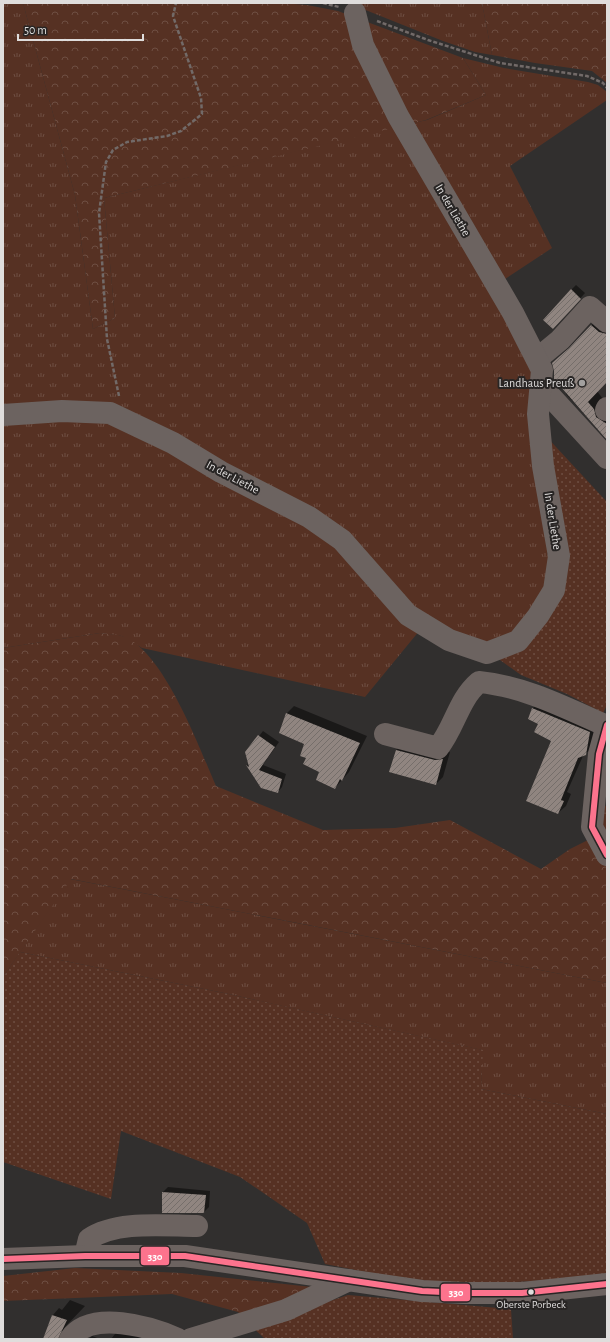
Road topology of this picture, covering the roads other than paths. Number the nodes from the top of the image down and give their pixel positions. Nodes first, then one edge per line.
1 (355, 13) road end
2 (607, 322) edge
3 (537, 359) junction
4 (541, 386) junction
5 (3, 414) edge
6 (607, 458) edge
7 (607, 726) edge
8 (385, 734) dead end
9 (607, 855) edge
10 (197, 1226) dead end
11 (85, 1256) junction
12 (3, 1259) edge
13 (349, 1280) junction
14 (607, 1284) edge
15 (70, 1339) edge
16 (178, 1339) edge
17 (191, 1339) edge

1 - 3 street, In der Liethe
2 - 3 street
3 - 4 street, In der Liethe
4 - 5 street, In der Liethe
4 - 6 street
7 - 8 street
7 - 9 street
10 - 11 street
11 - 12 street
11 - 13 street
13 - 14 street
13 - 17 street
15 - 16 street

